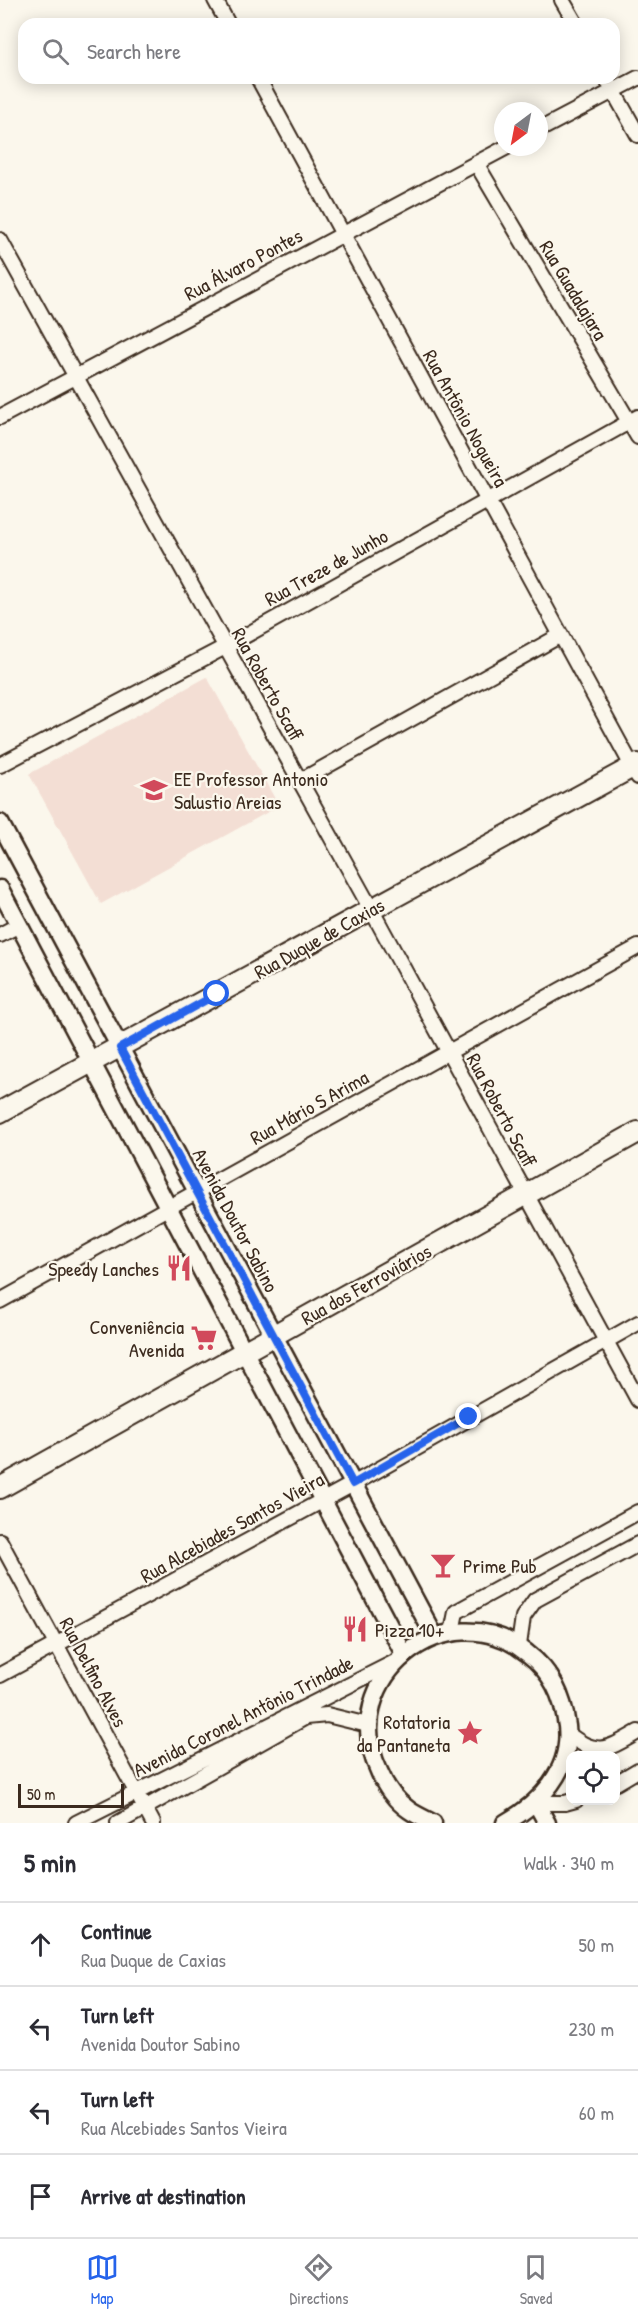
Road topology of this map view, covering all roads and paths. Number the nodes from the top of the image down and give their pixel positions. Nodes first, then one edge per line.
1 (215, 0) edge
2 (562, 0) edge
3 (225, 18) edge
4 (572, 18) edge
5 (638, 78) edge
6 (261, 84) edge
7 (610, 84) edge
8 (614, 91) junction
9 (548, 125) edge
10 (638, 135) edge
11 (494, 154) edge
12 (476, 163) junction
13 (343, 232) junction
14 (0, 240) edge
15 (76, 376) junction
16 (0, 417) edge
17 (634, 420) edge
18 (638, 437) edge
19 (488, 499) junction
20 (561, 635) junction
21 (225, 647) junction
22 (0, 765) edge
23 (636, 769) edge
24 (300, 781) junction
25 (0, 823) edge
26 (0, 889) edge
27 (371, 909) junction
28 (19, 925) junction
29 (0, 936) edge
30 (638, 947) edge
31 (120, 1048) junction
32 (449, 1052) junction
33 (92, 1063) junction
34 (0, 1112) edge
35 (638, 1132) edge
36 (197, 1192) junction
37 (526, 1195) junction
38 (168, 1208) junction
39 (0, 1301) edge
40 (638, 1323) edge
41 (273, 1335) junction
42 (605, 1340) junction
43 (244, 1351) junction
44 (638, 1400) edge
45 (353, 1484) junction
46 (0, 1488) edge
47 (322, 1499) junction
48 (638, 1512) edge
49 (0, 1541) edge
50 (638, 1544) edge
51 (452, 1632) junction
52 (435, 1636) junction
53 (57, 1645) junction
54 (519, 1646) junction
55 (400, 1658) junction
56 (0, 1675) edge
57 (368, 1725) junction
58 (638, 1732) edge
59 (567, 1733) junction
60 (638, 1770) edge
61 (620, 1780) edge
62 (136, 1792) junction
63 (536, 1803) junction
64 (566, 1803) edge
65 (145, 1808) junction
66 (410, 1816) edge
67 (507, 1822) edge
68 (76, 1823) edge
69 (118, 1823) edge
70 (153, 1823) edge
71 (433, 1823) edge
72 (547, 1823) edge

1 - 3 street
2 - 4 street
5 - 8 street
6 - 13 street, Rua Antônio Nogueira
7 - 8 street
8 - 9 street
8 - 10 street
11 - 12 street, Rua Álvaro Pontes
12 - 13 street, Rua Álvaro Pontes
12 - 17 street, Rua Guadalajara
13 - 15 street, Rua Álvaro Pontes
13 - 19 street, Rua Antônio Nogueira
14 - 15 street, Rua Roberto Scaff
15 - 16 street, Rua Álvaro Pontes
15 - 21 street, Rua Roberto Scaff
17 - 18 street, Rua Guadalajara
17 - 19 street, Rua Treze de Junho
19 - 20 street, Rua Antônio Nogueira
19 - 21 street, Rua Treze de Junho
20 - 23 street, Rua Antônio Nogueira
20 - 24 street
21 - 22 street, Rua Treze de Junho
21 - 24 street, Rua Roberto Scaff
23 - 27 main road, Rua Duque de Caxias
24 - 27 street, Rua Roberto Scaff
25 - 31 street, Avenida Doutor Sabino
26 - 28 street
27 - 31 main road, Rua Duque de Caxias
27 - 32 street, Rua Roberto Scaff
28 - 29 street
28 - 33 street
30 - 32 street, Rua Mário S Arima
31 - 33 main road, Rua Duque de Caxias
31 - 36 street, Avenida Doutor Sabino
32 - 36 street, Rua Mário S Arima
32 - 37 street, Rua Roberto Scaff
33 - 34 main road, Rua Duque de Caxias
33 - 38 street
35 - 37 main road, Rua dos Ferroviários
36 - 38 street, Rua Mário S Arima
36 - 41 street, Avenida Doutor Sabino
37 - 41 main road, Rua dos Ferroviários
37 - 42 street, Rua Roberto Scaff
38 - 39 street, Rua Mário S Arima
38 - 43 street
40 - 42 street, Rua Alcebiades Santos Vieira
41 - 43 main road, Rua dos Ferroviários
41 - 45 street, Avenida Doutor Sabino
42 - 44 street, Rua Roberto Scaff
42 - 45 street, Rua Alcebiades Santos Vieira
43 - 46 main road, Rua dos Ferroviários
43 - 47 street
45 - 47 street, Rua Alcebiades Santos Vieira
45 - 52 street, Avenida Doutor Sabino
47 - 53 street, Rua Alcebiades Santos Vieira
47 - 55 street
48 - 51 street
49 - 53 street, Rua Delfino Alves
50 - 54 street
51 - 52 street
51 - 54 street
52 - 55 street
53 - 56 street, Rua Alcebiades Santos Vieira
53 - 62 street, Rua Delfino Alves
54 - 59 street
55 - 57 street
55 - 62 street, Avenida Coronel Antônio Trindade
57 - 65 street, Avenida Coronel Antônio Trindade
57 - 66 street
58 - 59 street
59 - 63 street
60 - 61 street
62 - 65 street, Rua Delfino Alves
62 - 68 street, Avenida Coronel Antônio Trindade
63 - 64 street
63 - 67 street
63 - 72 street
65 - 69 street, Avenida Coronel Antônio Trindade
65 - 70 street, Rua Delfino Alves
66 - 71 street

